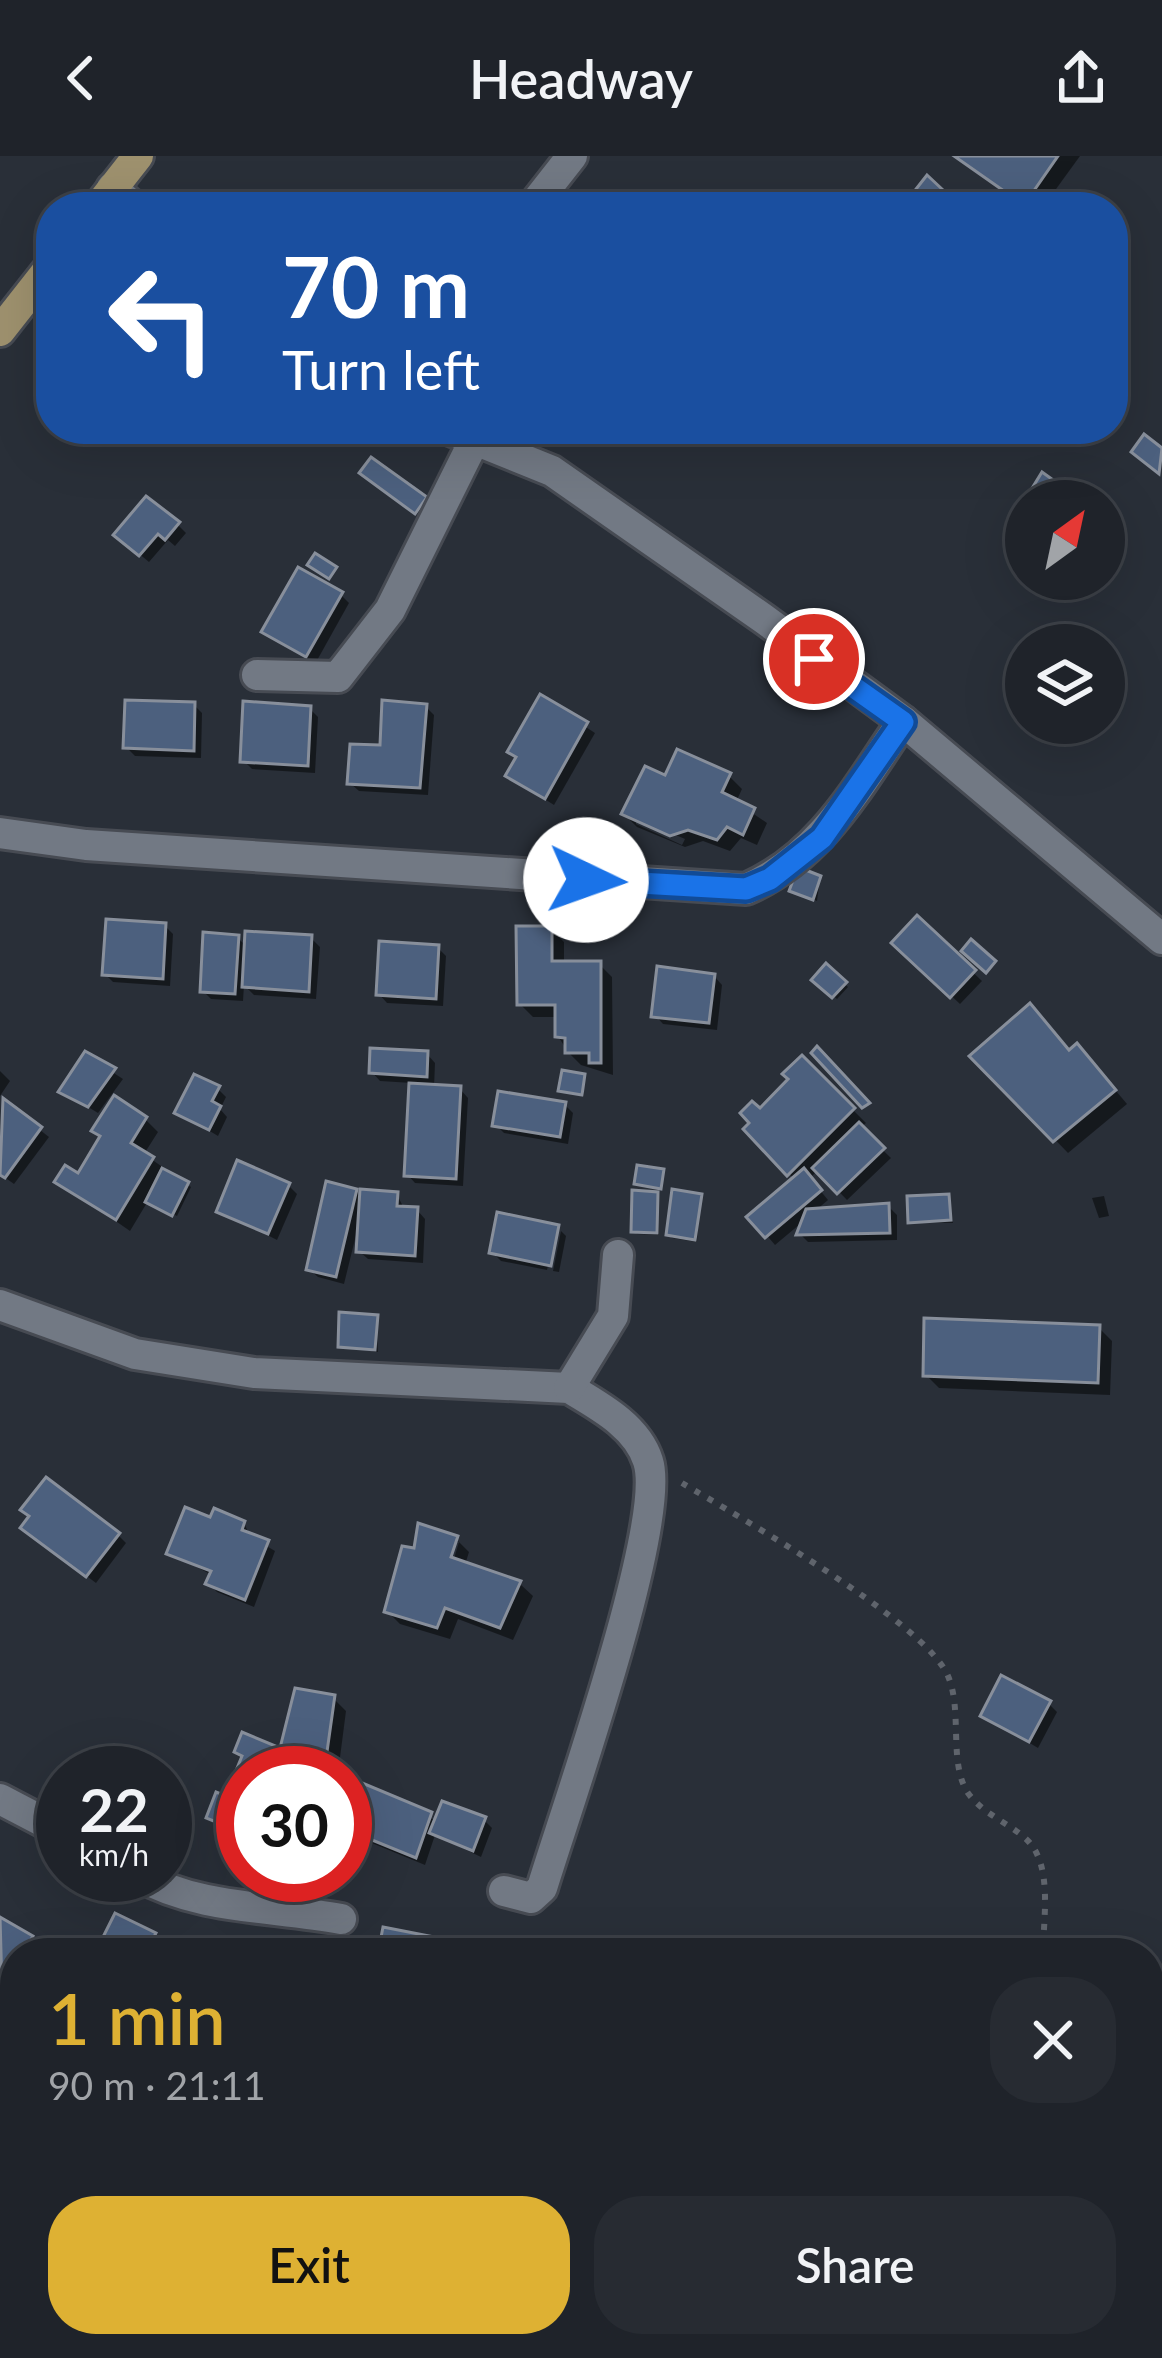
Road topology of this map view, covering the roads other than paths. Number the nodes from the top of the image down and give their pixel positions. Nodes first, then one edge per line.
1 (138, 156) edge
2 (572, 156) edge
3 (120, 192) edge
4 (544, 192) edge
5 (36, 285) edge
6 (0, 331) edge
7 (457, 444) edge
8 (486, 444) edge
9 (257, 675) dead end
10 (903, 722) junction
11 (0, 833) edge
12 (1162, 939) edge
13 (618, 1255) dead end
14 (0, 1305) edge
15 (569, 1388) junction
16 (0, 1799) edge
17 (36, 1818) edge
18 (504, 1891) dead end
19 (192, 1900) edge
20 (341, 1919) dead end

1 - 3 main road
2 - 4 street
5 - 6 main road
7 - 9 street
8 - 10 street
10 - 11 street
10 - 12 street
13 - 15 street
14 - 15 street
15 - 18 street
16 - 17 street
19 - 20 street

